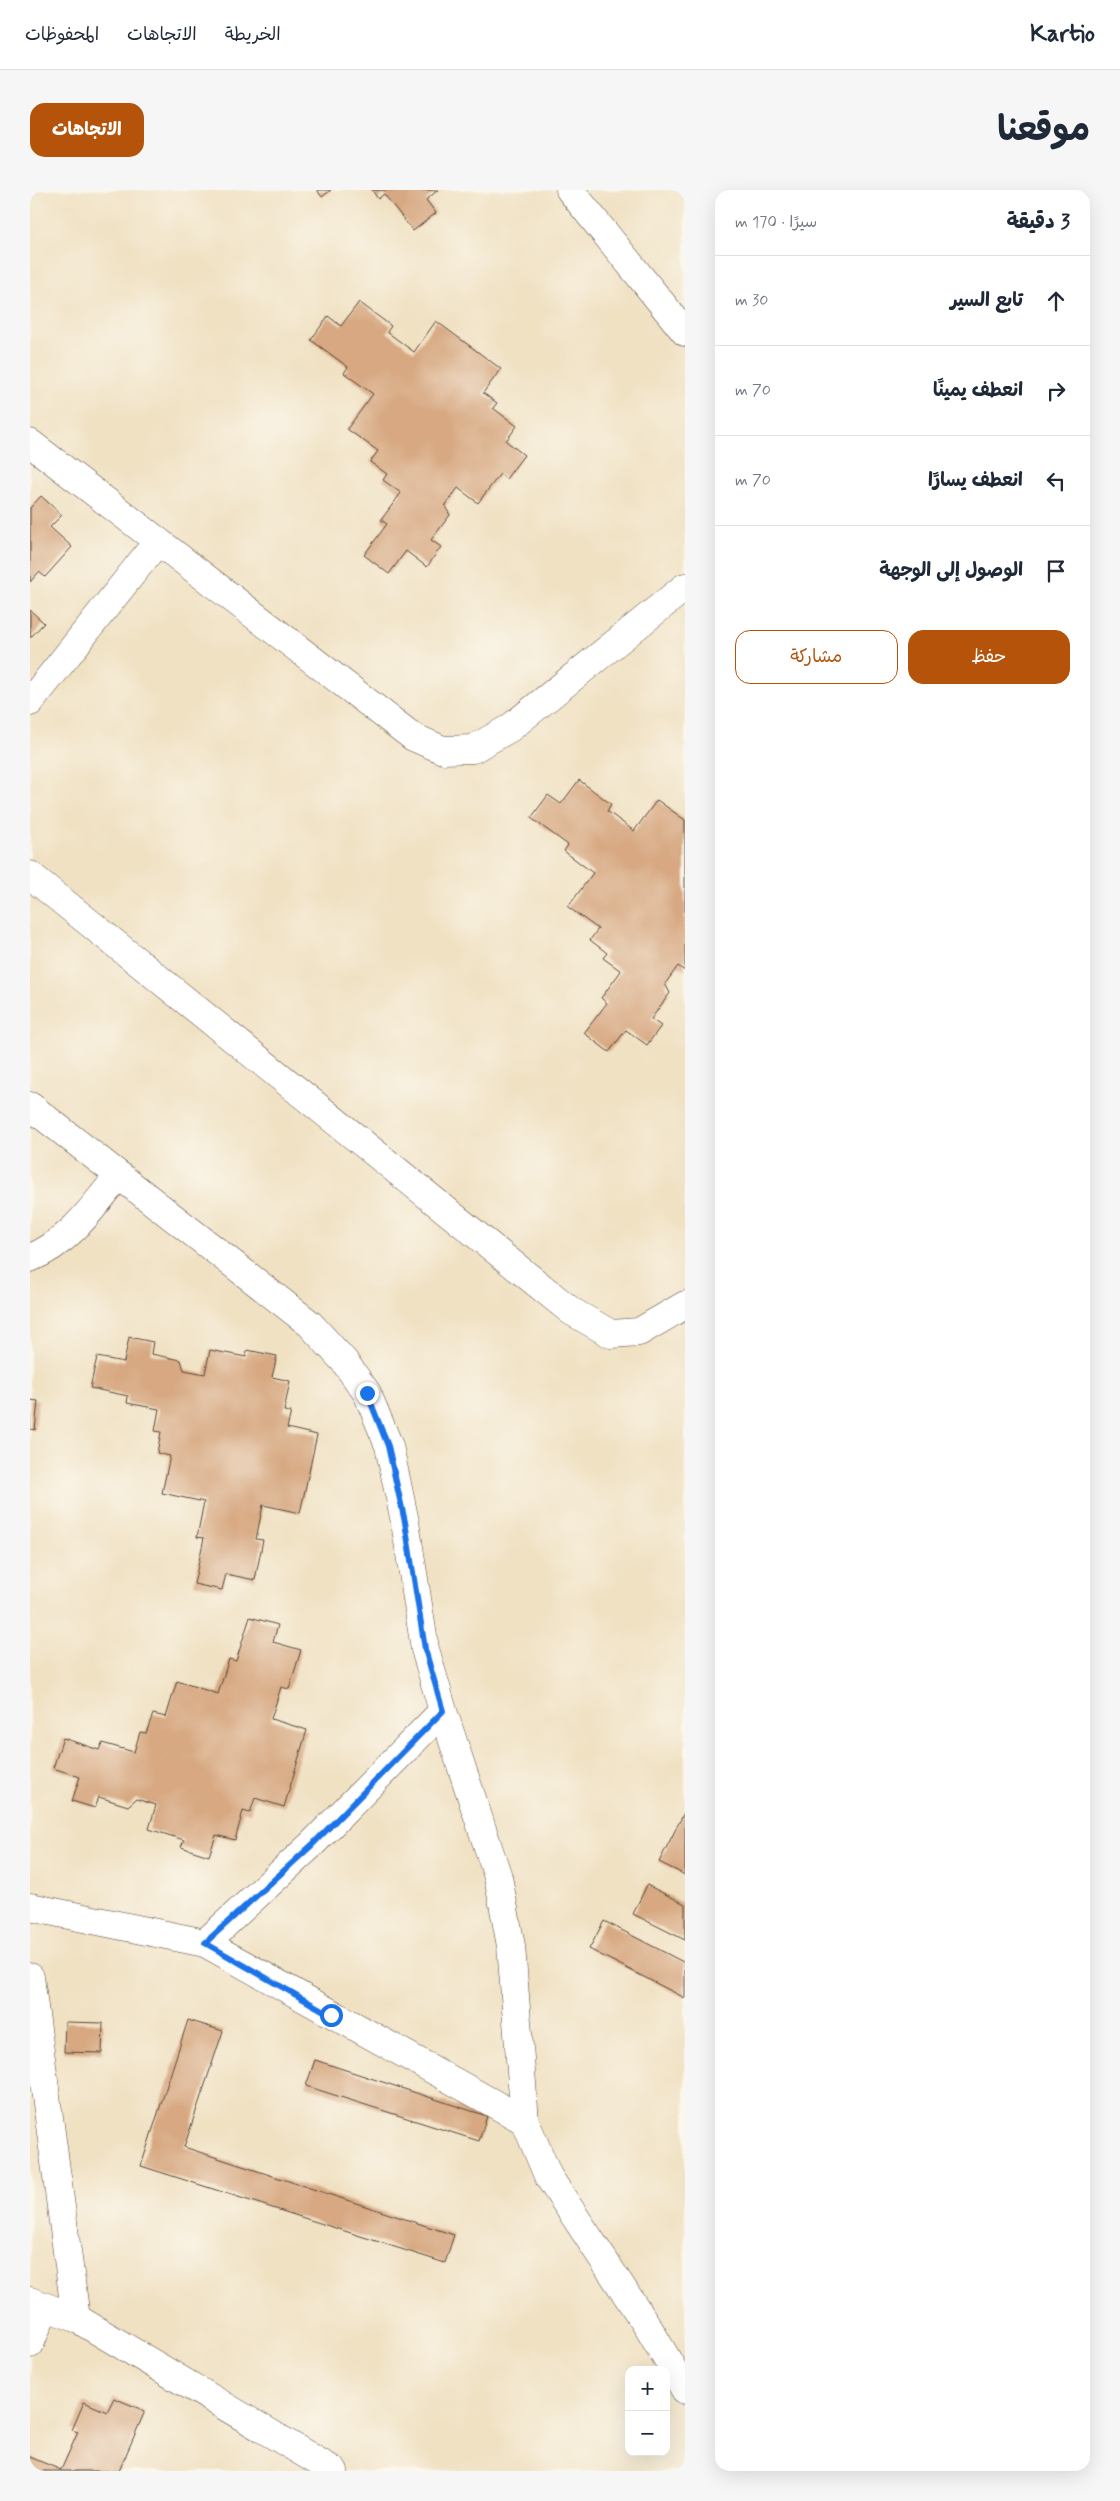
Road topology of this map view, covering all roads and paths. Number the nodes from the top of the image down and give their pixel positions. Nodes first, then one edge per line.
1 (570, 190) edge
2 (685, 332) edge
3 (30, 443) edge
4 (158, 541) junction
5 (685, 586) edge
6 (30, 702) edge
7 (30, 875) edge
8 (30, 1106) edge
9 (118, 1175) junction
10 (30, 1258) edge
11 (685, 1305) edge
12 (443, 1711) junction
13 (30, 1908) edge
14 (205, 1943) junction
15 (30, 1977) edge
16 (525, 2121) junction
17 (38, 2304) edge
18 (76, 2318) junction
19 (30, 2344) edge
20 (685, 2390) edge
21 (334, 2471) edge

1 - 2 street
3 - 4 street
4 - 5 street
4 - 6 street
7 - 11 street
8 - 9 street
9 - 10 street
9 - 12 street
12 - 14 street
12 - 16 street
13 - 14 street
14 - 16 street
15 - 18 street
16 - 20 street
17 - 18 street
17 - 19 street
18 - 21 street

